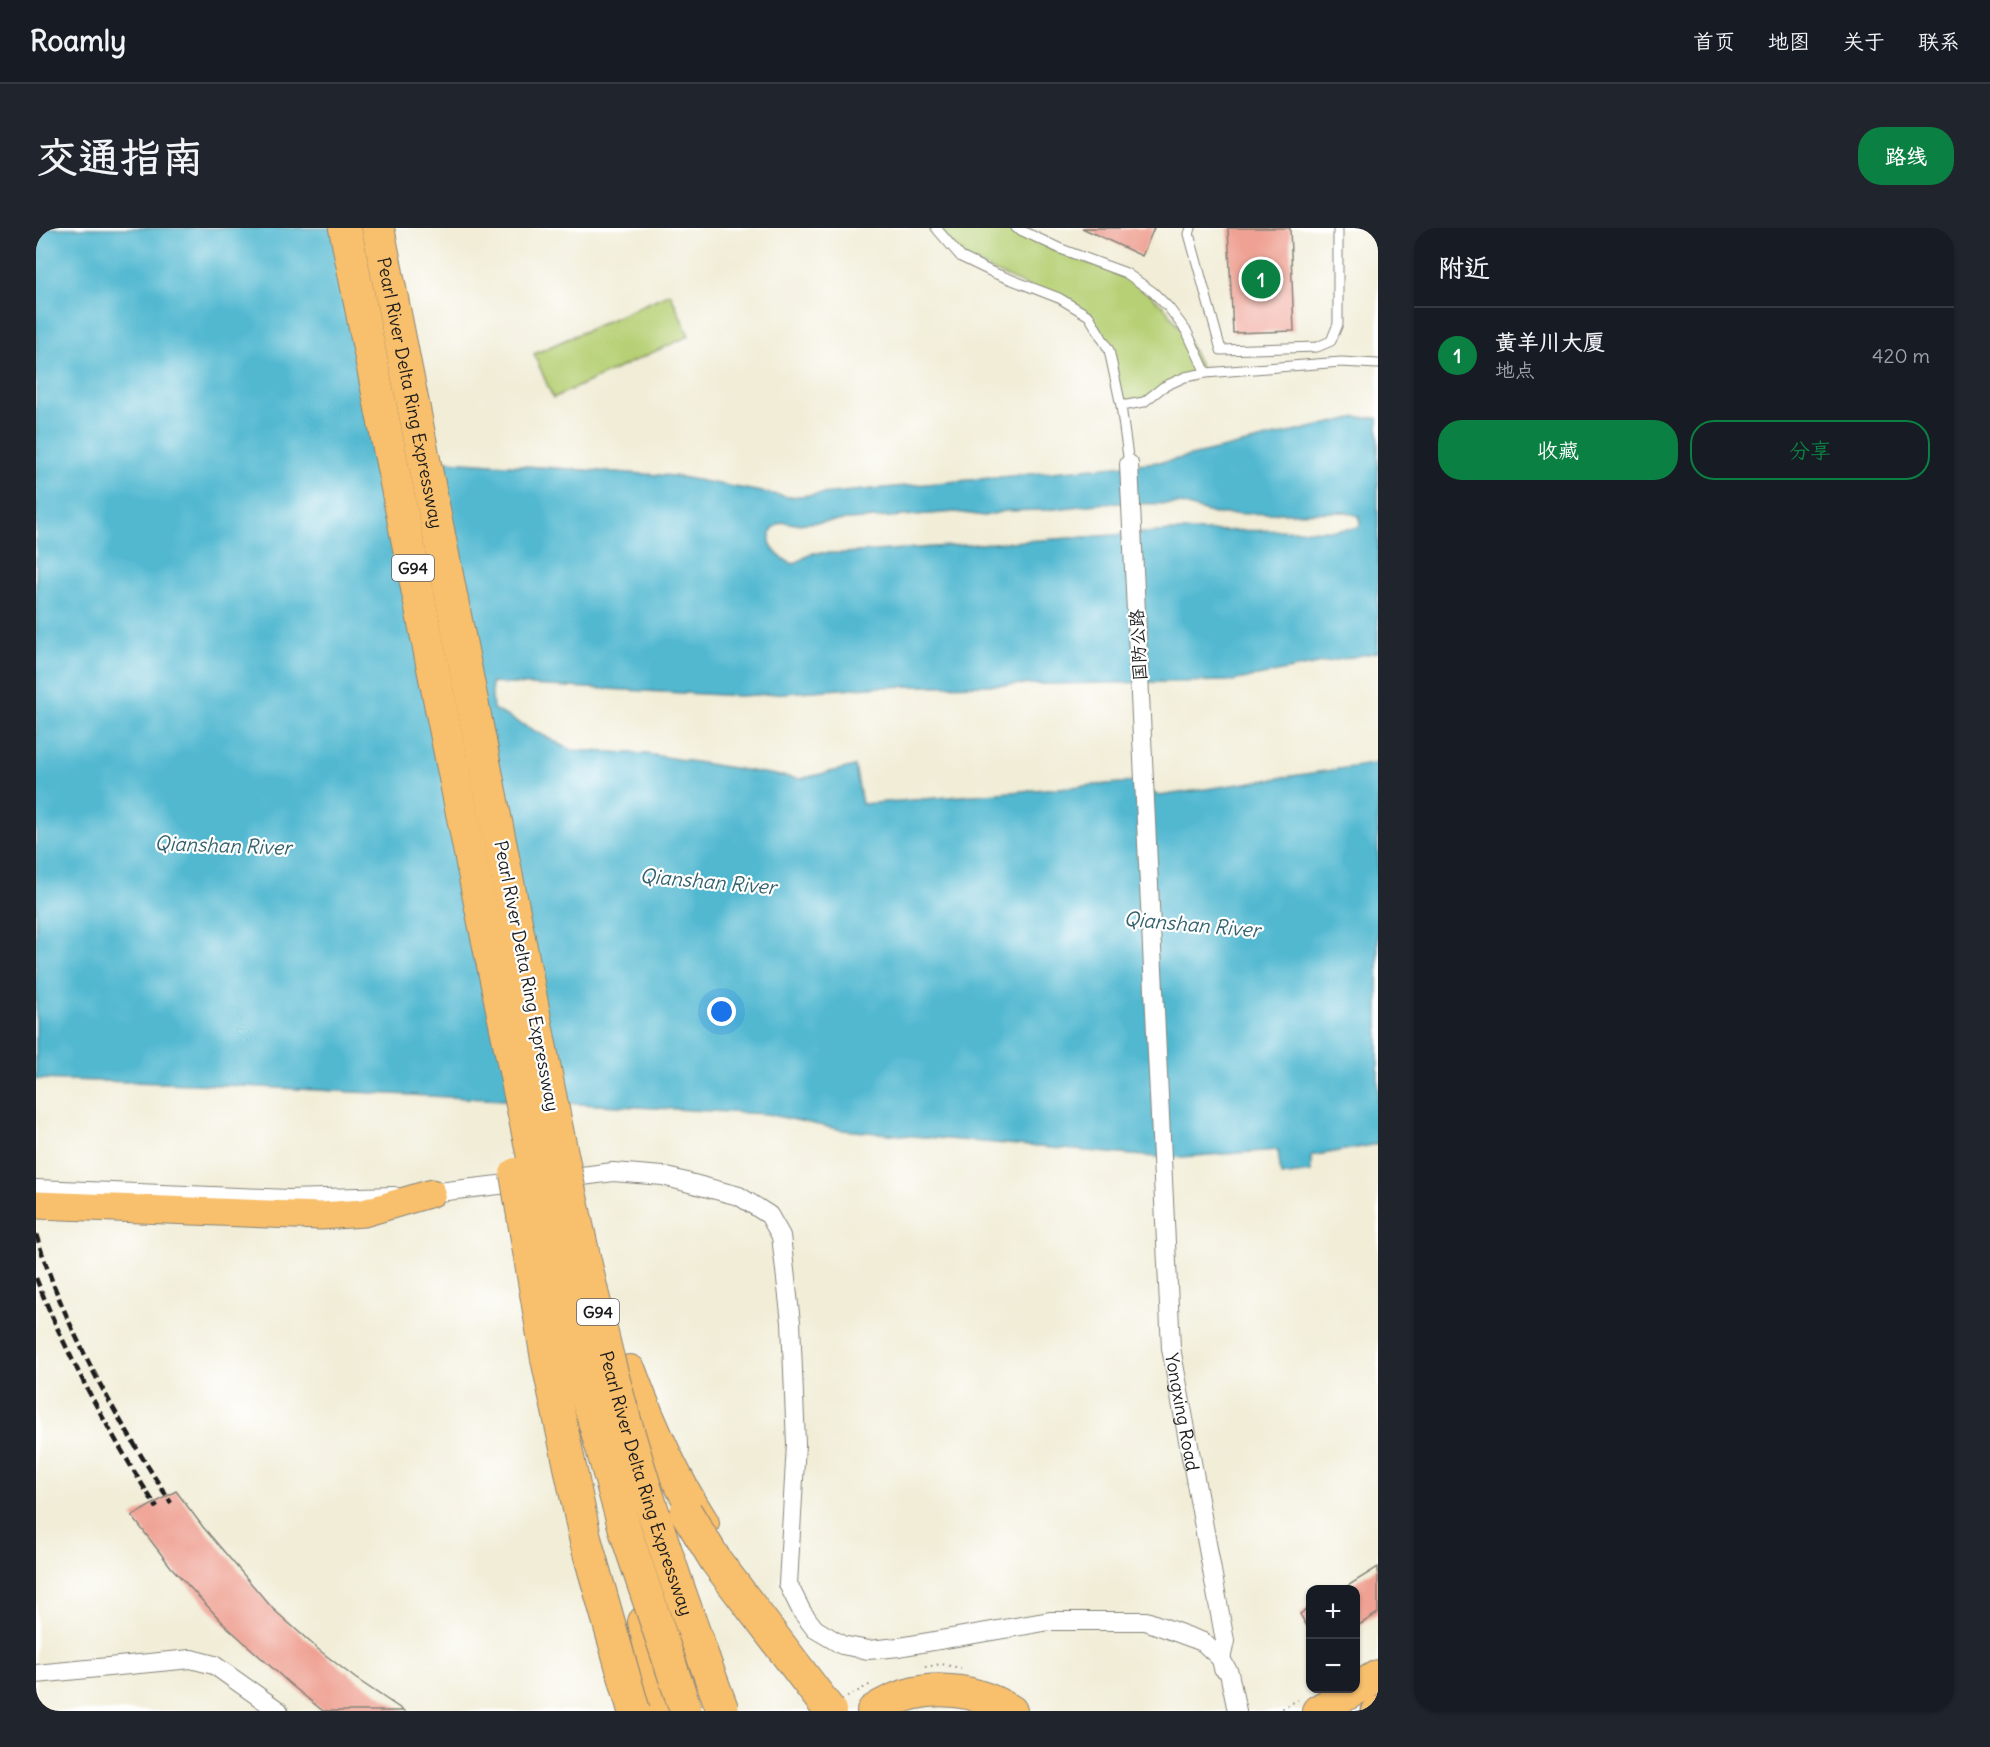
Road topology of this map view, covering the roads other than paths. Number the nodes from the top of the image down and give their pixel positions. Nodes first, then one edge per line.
1 (345, 228) edge
2 (378, 228) edge
3 (936, 228) edge
4 (1016, 228) edge
5 (1191, 228) edge
6 (1338, 228) edge
7 (1378, 364) edge
8 (1206, 373) junction
9 (1121, 406) junction
10 (1129, 465) joint
11 (512, 902) junction
12 (482, 908) junction
13 (1163, 1161) joint
14 (36, 1189) edge
15 (432, 1193) junction
16 (36, 1205) edge
17 (630, 1371) junction
18 (608, 1469) junction
19 (1221, 1659) junction
20 (36, 1674) edge
21 (1378, 1676) edge
22 (279, 1711) edge
23 (634, 1711) edge
24 (665, 1711) edge
25 (686, 1711) edge
26 (723, 1711) edge
27 (830, 1711) edge
28 (850, 1711) edge
29 (873, 1711) edge
30 (1011, 1711) edge
31 (1225, 1711) edge
32 (1237, 1711) edge
33 (1318, 1711) edge

1 - 12 highway, Pearl River Delta Ring Expressway / G94
2 - 11 highway, Pearl River Delta Ring Expressway / G94
3 - 9 lane, 国防公路
4 - 8 lane
5 - 6 lane
7 - 8 lane
8 - 9 lane
9 - 10 lane, 国防公路
10 - 13 street, 国防公路
11 - 17 highway, bridge
11 - 26 highway, Pearl River Delta Ring Expressway / G94, bridge
12 - 18 highway, Pearl River Delta Ring Expressway / G94, bridge
12 - 23 highway, bridge
13 - 19 street, Yongxing Road
14 - 15 street
15 - 16 main road
15 - 19 street
17 - 27 highway, bridge
17 - 28 highway
18 - 24 highway, bridge
18 - 25 highway, Pearl River Delta Ring Expressway / G94, bridge
19 - 31 street
19 - 32 street
20 - 22 street
21 - 33 highway
29 - 30 highway

